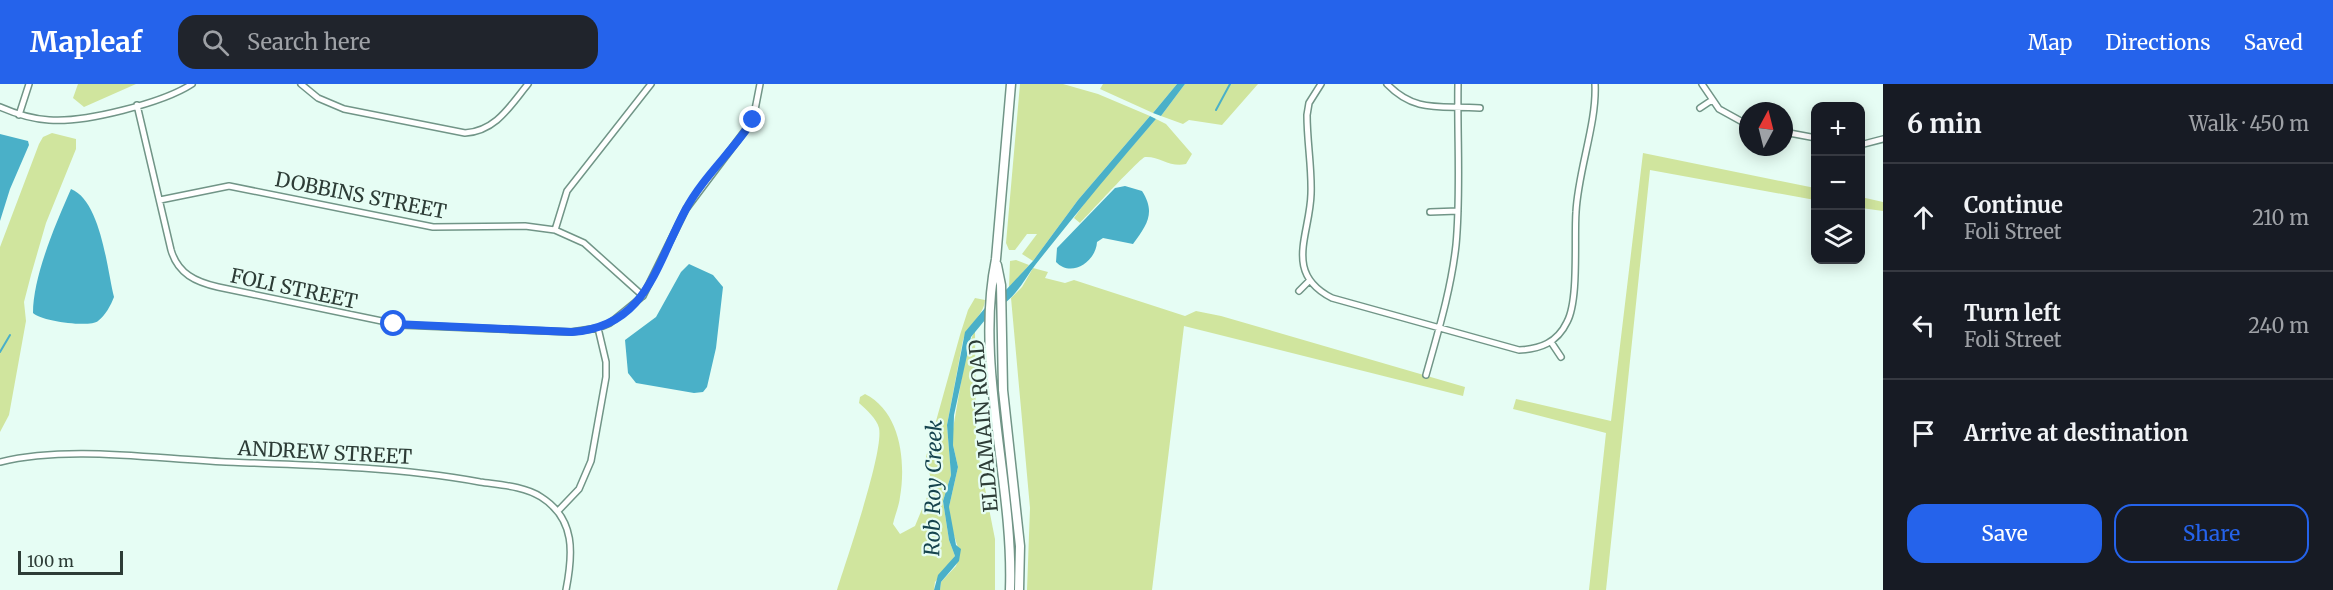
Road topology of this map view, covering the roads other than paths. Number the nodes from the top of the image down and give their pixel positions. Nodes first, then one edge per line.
1 (29, 84) edge
2 (192, 84) edge
3 (300, 84) edge
4 (528, 84) edge
5 (651, 84) edge
6 (760, 84) edge
7 (1011, 84) edge
8 (1321, 84) edge
9 (1387, 84) edge
10 (1458, 84) edge
11 (1595, 84) edge
12 (1702, 84) edge
13 (1712, 100) junction
14 (137, 105) junction
15 (1458, 106) junction
16 (0, 107) edge
17 (1480, 108) dead end
18 (1700, 108) dead end
19 (20, 115) junction
20 (1739, 121) edge
21 (1793, 134) edge
22 (1811, 137) edge
23 (1882, 140) edge
24 (1865, 144) edge
25 (160, 200) junction
26 (1458, 211) junction
27 (1430, 212) dead end
28 (555, 230) junction
29 (996, 259) junction
30 (1310, 280) junction
31 (1299, 291) dead end
32 (643, 296) junction
33 (598, 328) junction
34 (1439, 328) junction
35 (1551, 342) junction
36 (1561, 357) dead end
37 (1426, 375) dead end
38 (0, 462) edge
39 (558, 511) junction
40 (567, 590) edge
41 (1010, 590) edge
42 (1020, 590) edge

1 - 19 street
2 - 14 street
3 - 4 street
5 - 28 street
6 - 32 street, FOLI STREET
7 - 29 main road, ELDAMAIN ROAD
8 - 30 street
9 - 15 street
10 - 15 street
11 - 35 street
12 - 13 street
13 - 18 street
13 - 20 street
14 - 19 street
14 - 25 street, FOLI STREET
15 - 17 street
15 - 26 street
16 - 19 street
21 - 22 street
23 - 24 street
25 - 28 street, DOBBINS STREET
25 - 33 street, FOLI STREET
26 - 27 street
26 - 34 street
28 - 32 street, DOBBINS STREET
29 - 41 main road, ELDAMAIN ROAD
29 - 42 main road, ELDAMAIN ROAD
30 - 31 street
30 - 34 street
32 - 33 street, FOLI STREET
33 - 39 street
34 - 35 street
34 - 37 street
35 - 36 street
38 - 39 street, ANDREW STREET
39 - 40 street

